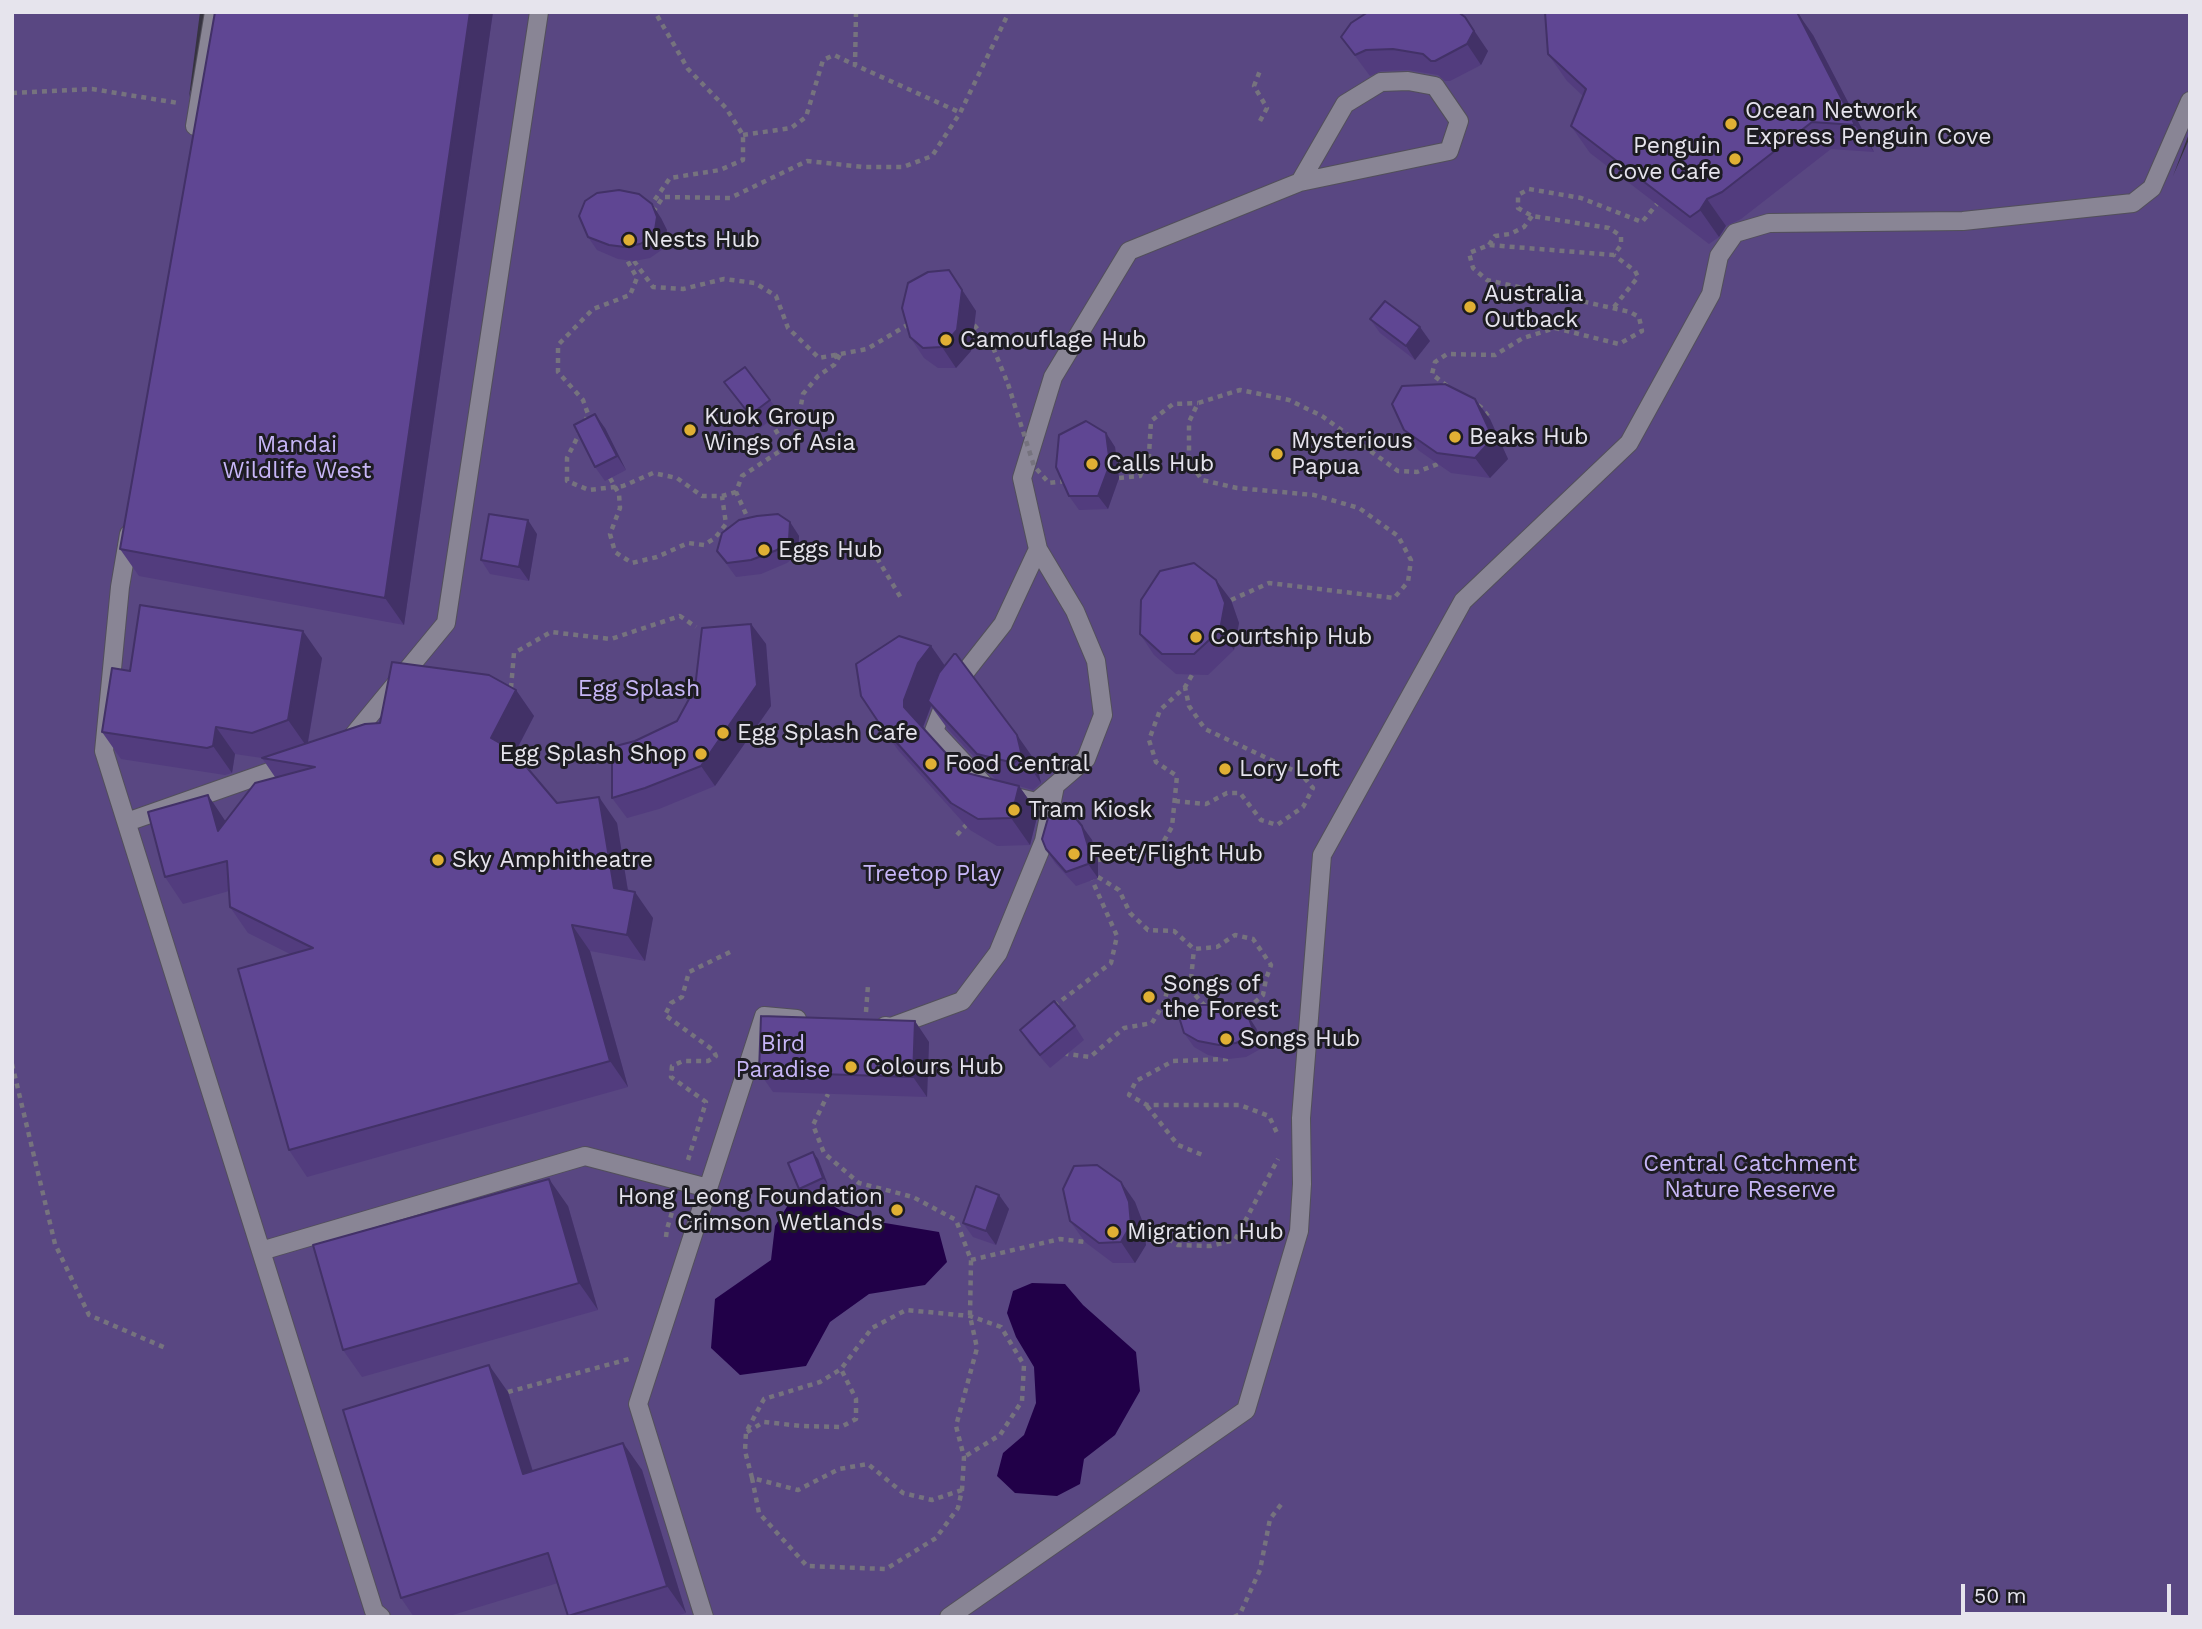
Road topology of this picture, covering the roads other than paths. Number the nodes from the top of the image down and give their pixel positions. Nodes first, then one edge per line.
1 (214, 12) edge
2 (539, 12) edge
3 (2190, 101) edge
4 (191, 149) edge
5 (1300, 182) junction
6 (131, 518) edge
7 (1038, 550) junction
8 (331, 751) edge
9 (306, 760) edge
10 (1055, 786) junction
11 (127, 822) junction
12 (814, 1020) edge
13 (865, 1024) edge
14 (708, 1188) junction
15 (261, 1251) junction
16 (381, 1617) edge
17 (704, 1617) edge
18 (948, 1617) edge

1 - 4 lane
2 - 8 lane
3 - 18 lane
5 - 5 lane
5 - 7 lane
6 - 11 lane
7 - 10 lane
7 - 10 lane
9 - 11 lane
10 - 13 lane
11 - 15 lane
12 - 14 lane
14 - 15 lane
14 - 17 lane
15 - 16 lane

